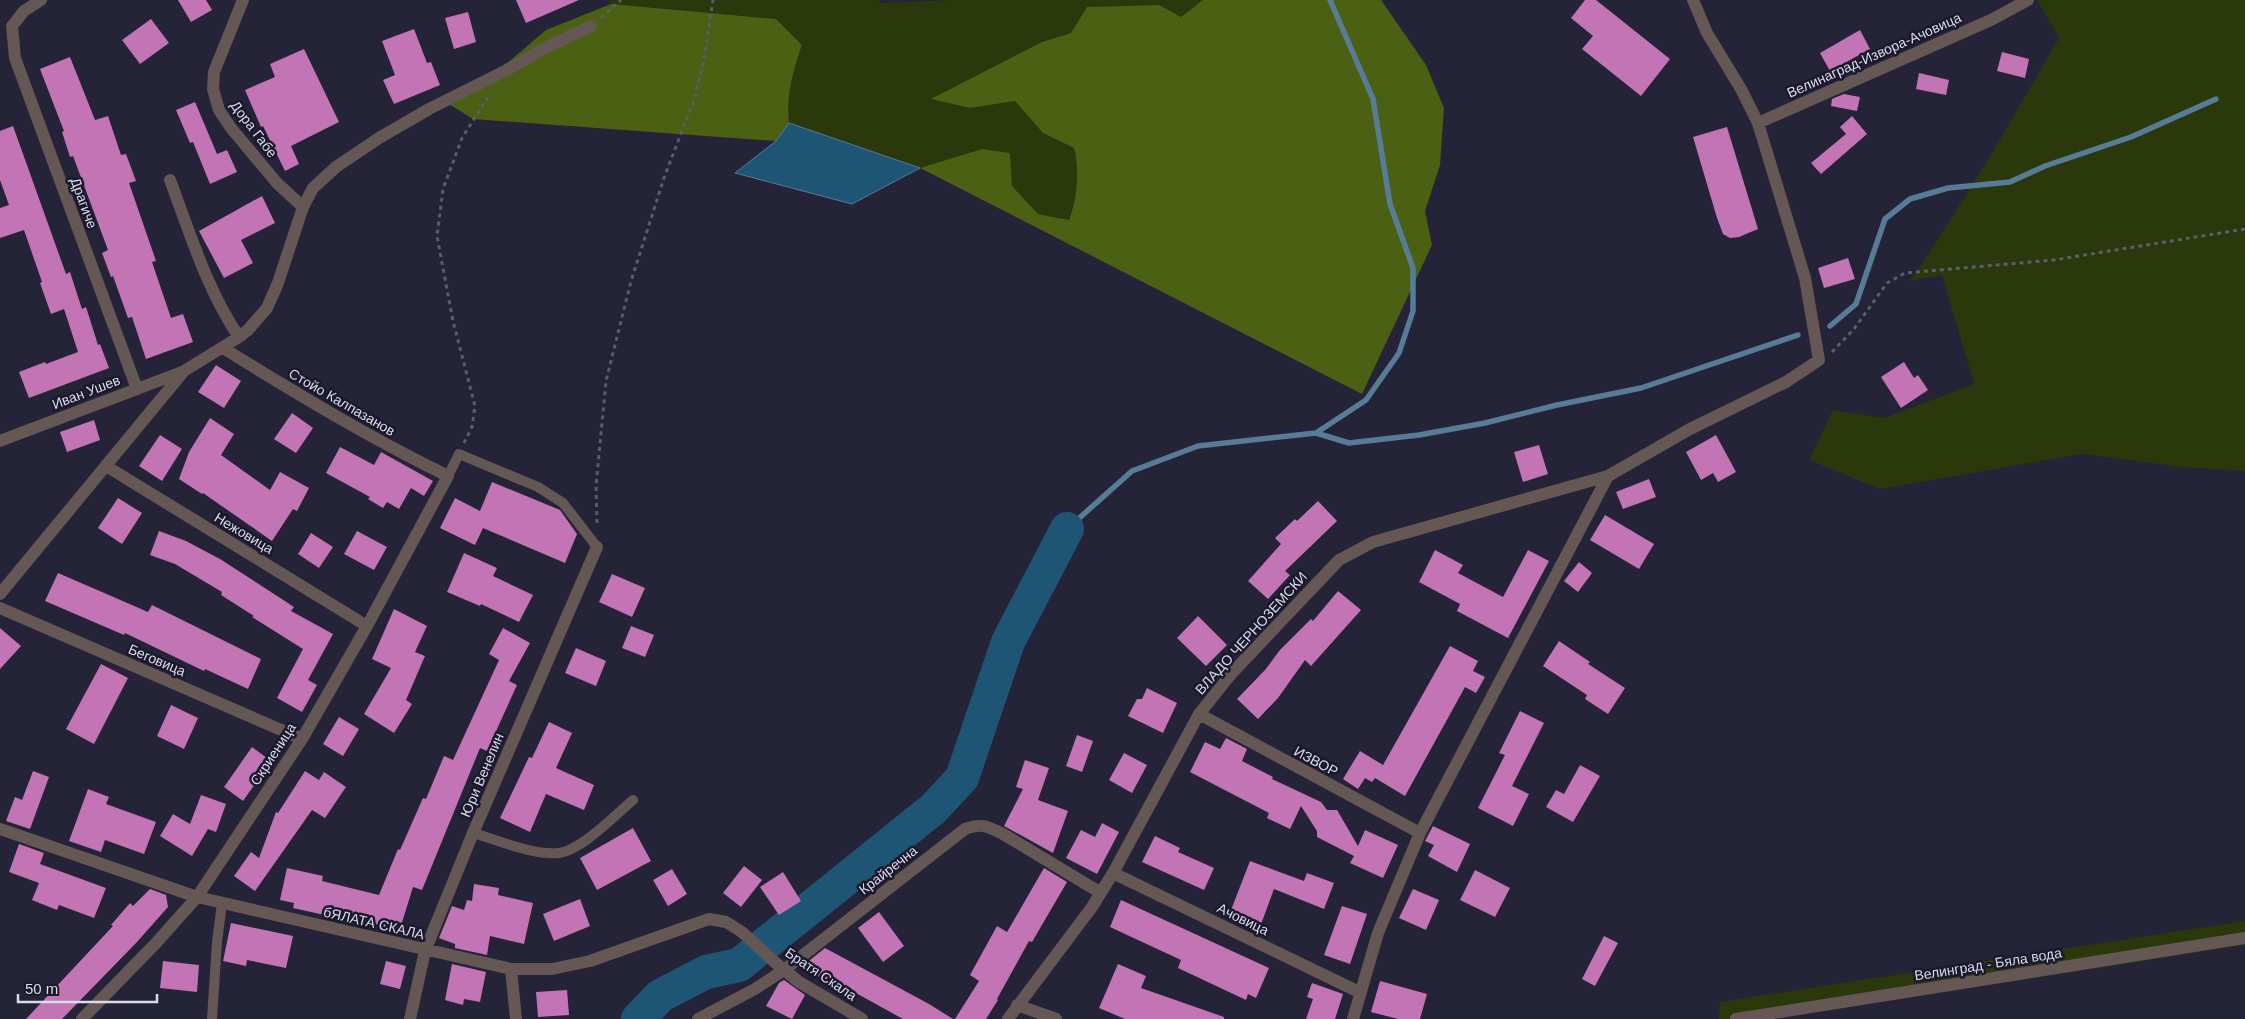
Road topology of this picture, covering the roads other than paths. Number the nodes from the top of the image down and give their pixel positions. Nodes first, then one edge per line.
1 (42, 0) edge
2 (243, 0) edge
3 (1693, 0) edge
4 (2028, 0) edge
5 (591, 26) road end
6 (1758, 123) junction
7 (170, 180) dead end
8 (303, 206) junction
9 (239, 337) junction
10 (223, 348) junction
11 (184, 371) junction
12 (137, 389) junction
13 (0, 441) edge
14 (106, 466) junction
15 (448, 476) junction
16 (1608, 476) junction
17 (598, 547) joint
18 (0, 594) edge
19 (0, 608) edge
20 (367, 626) junction
21 (1199, 714) junction
22 (302, 739) junction
23 (634, 800) dead end
24 (0, 829) edge
25 (474, 832) junction
26 (1420, 834) junction
27 (1113, 873) junction
28 (1101, 893) junction
29 (197, 897) junction
30 (222, 903) junction
31 (742, 932) joint
32 (2245, 938) edge
33 (425, 951) junction
34 (781, 968) junction
35 (511, 970) junction
36 (1359, 992) junction
37 (1017, 1005) junction
38 (848, 1016) edge
39 (82, 1019) edge
40 (212, 1019) edge
41 (410, 1019) edge
42 (516, 1019) edge
43 (698, 1019) edge
44 (862, 1019) edge
45 (1008, 1019) edge
46 (1056, 1019) edge
47 (1353, 1019) edge
48 (1736, 1019) edge

1 - 12 street, Драгиче
2 - 8 street, Дора Габе
3 - 6 street
4 - 6 street, Велинаград-Извора-Ачовица
5 - 8 street
6 - 16 street, ВЛАДО ЧЕРНОЗЕМСКИ
7 - 9 street
8 - 9 street
9 - 10 street
10 - 11 street
10 - 15 street, Стойо Калпазанов
11 - 12 street, Иван Ушев
11 - 14 street
12 - 13 street, Иван Ушев
14 - 18 street
14 - 20 street, Нежовица
15 - 17 lane
15 - 20 street, Скриеница
16 - 21 street, ВЛАДО ЧЕРНОЗЕМСКИ
16 - 26 street
17 - 25 street, Юри Венелин
19 - 22 street, Беговица
20 - 22 street, Скриеница
21 - 26 street, ИЗВОР
21 - 27 street, ВЛАДО ЧЕРНОЗЕМСКИ
22 - 29 street, Скриеница
23 - 25 lane
24 - 29 street, бЯЛАТА СКАЛА
25 - 33 street, Юри Венелин
26 - 36 street
27 - 28 street, ВЛАДО ЧЕРНОЗЕМСКИ
27 - 36 street, Ачовица
28 - 34 street, Крайречна
28 - 37 street, ВЛАДО ЧЕРНОЗЕМСКИ
29 - 30 street, бЯЛАТА СКАЛА
29 - 39 street, Скриеница
30 - 33 street, бЯЛАТА СКАЛА
30 - 40 lane
31 - 34 street, Братя Скала
31 - 35 street, бЯЛАТА СКАЛА
32 - 48 street, Велинград - Бяла вода
33 - 35 street, бЯЛАТА СКАЛА
33 - 41 street, Юри Венелин
34 - 38 street, Братя Скала
34 - 43 street, Крайречна
35 - 42 street
36 - 47 street
37 - 45 street, ВЛАДО ЧЕРНОЗЕМСКИ
37 - 46 street
38 - 44 street, Братя Скала

